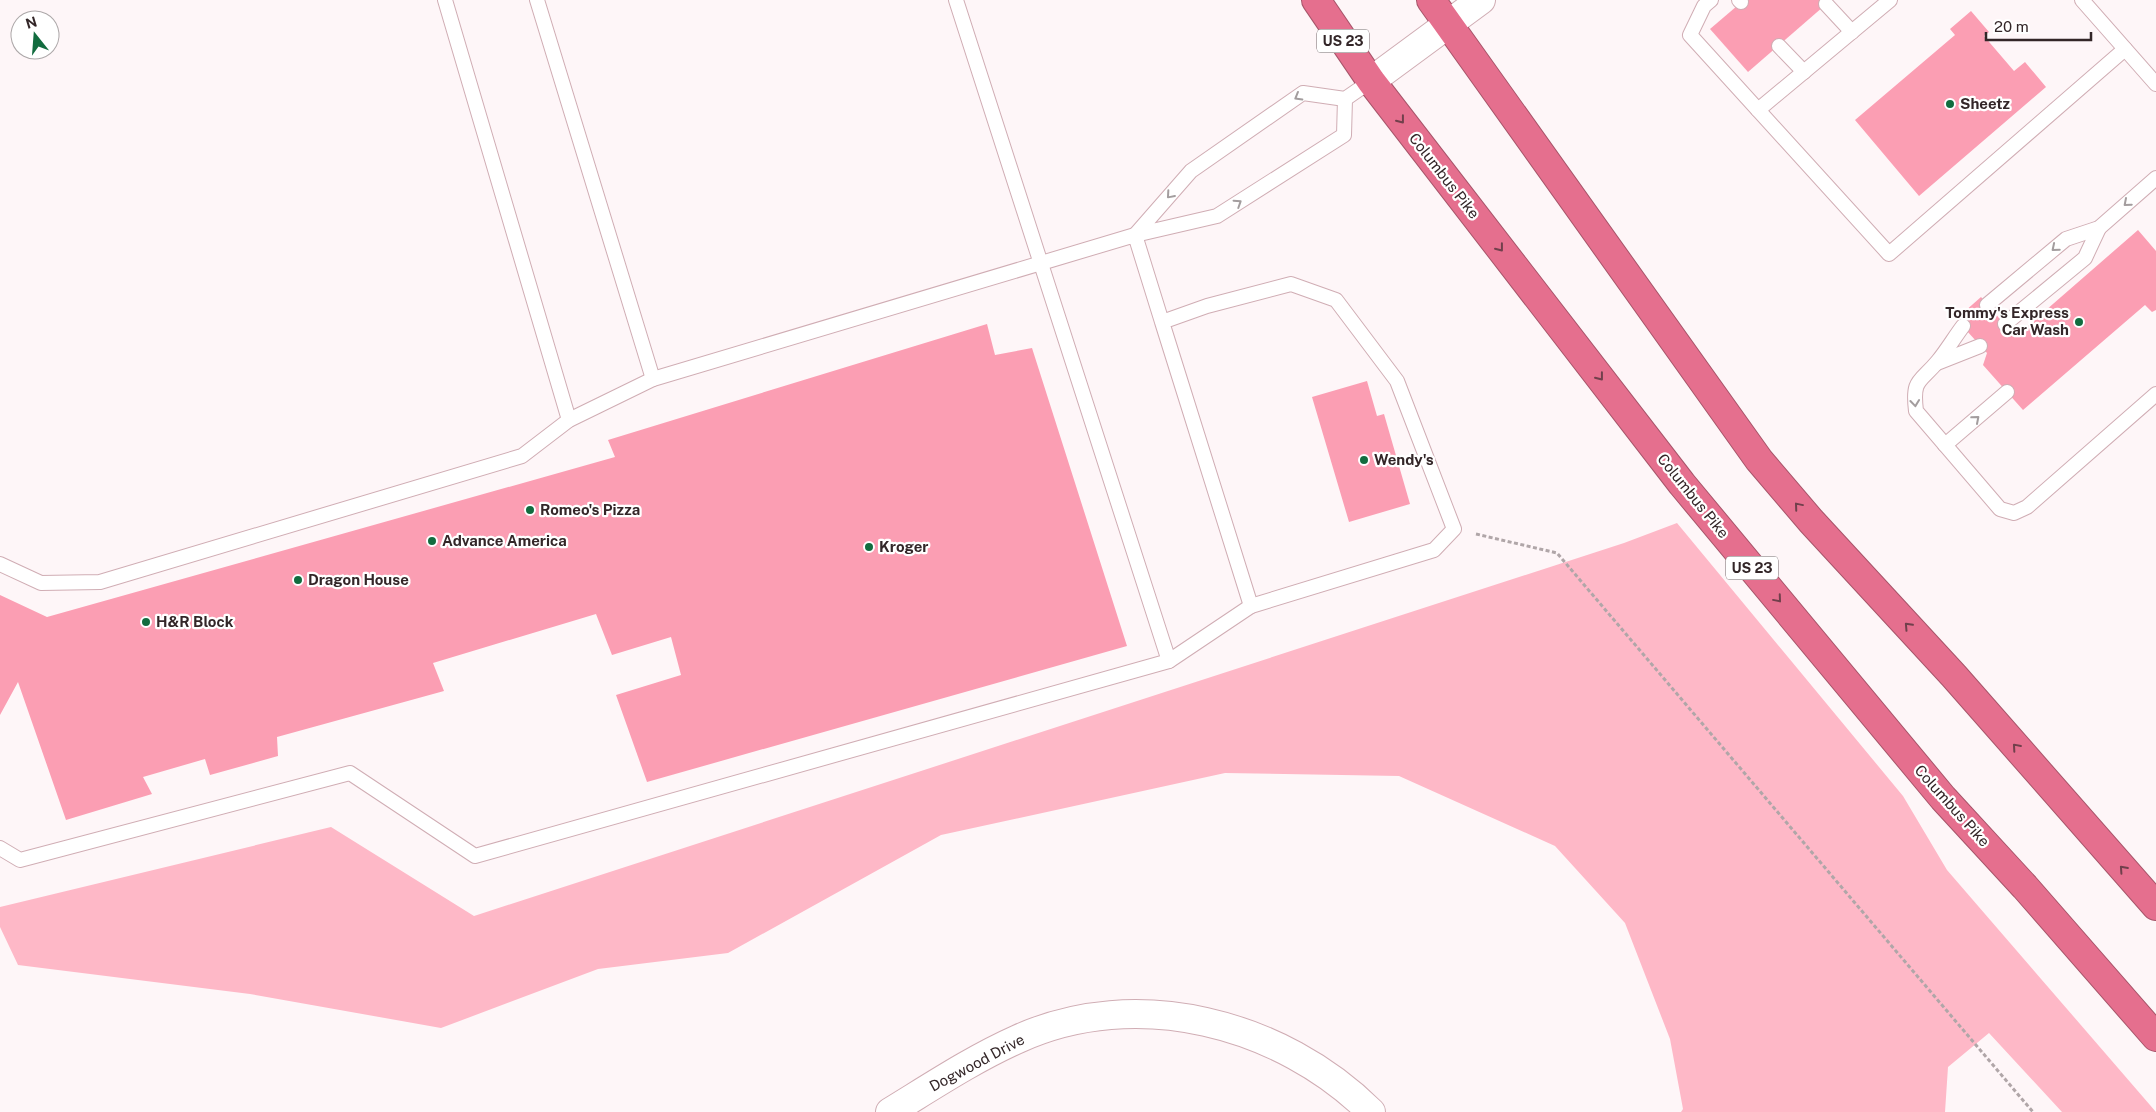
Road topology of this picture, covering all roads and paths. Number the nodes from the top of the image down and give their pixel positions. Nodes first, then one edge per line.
1 (537, 0) edge
2 (956, 0) edge
3 (1316, 0) edge
4 (1430, 0) edge
5 (1481, 0) edge
6 (1711, 0) edge
7 (1890, 0) edge
8 (2082, 0) edge
9 (447, 1) edge
10 (1826, 4) dead end
11 (1448, 25) junction
12 (1852, 32) junction
13 (1779, 46) dead end
14 (2125, 49) junction
15 (1804, 72) junction
16 (2153, 76) edge
17 (1371, 81) junction
18 (1345, 99) junction
19 (1758, 110) junction
20 (2156, 178) edge
21 (2099, 228) junction
22 (1135, 235) junction
23 (1041, 264) junction
24 (1987, 305) dead end
25 (1162, 322) junction
26 (2005, 324) dead end
27 (1963, 326) dead end
28 (1980, 346) dead end
29 (1937, 363) junction
30 (653, 379) junction
31 (2007, 392) dead end
32 (2156, 394) edge
33 (569, 420) junction
34 (1945, 445) junction
35 (1454, 529) junction
36 (0, 564) edge
37 (1251, 606) junction
38 (1169, 661) junction
39 (0, 848) edge
40 (2156, 906) edge
41 (2156, 1037) edge
42 (890, 1112) edge
43 (1371, 1112) edge
44 (2033, 1112) edge

1 - 30 lane
2 - 23 lane
3 - 17 highway, Columbus Pike / US 23
4 - 11 highway
5 - 11 street
6 - 19 lane
7 - 12 lane
8 - 14 lane
9 - 33 lane
10 - 12 lane
11 - 17 street
40 -> 11 highway
12 - 15 lane
13 - 15 lane
14 - 16 lane
14 - 19 lane
15 - 19 lane
17 - 18 lane
17 -> 41 highway, Columbus Pike / US 23
18 -> 22 lane
22 -> 18 lane
20 -> 21 lane
21 -> 24 lane
21 - 26 lane
22 - 23 lane
22 - 25 lane
23 - 30 lane
23 - 38 lane
25 - 35 lane
25 - 37 lane
27 - 29 lane
28 - 29 lane
29 -> 34 lane
30 - 33 lane
34 -> 31 lane
32 - 34 lane
33 - 36 lane
35 - 37 lane
35 - 44 path
37 - 38 lane
38 - 39 lane
42 - 43 street, Dogwood Drive

